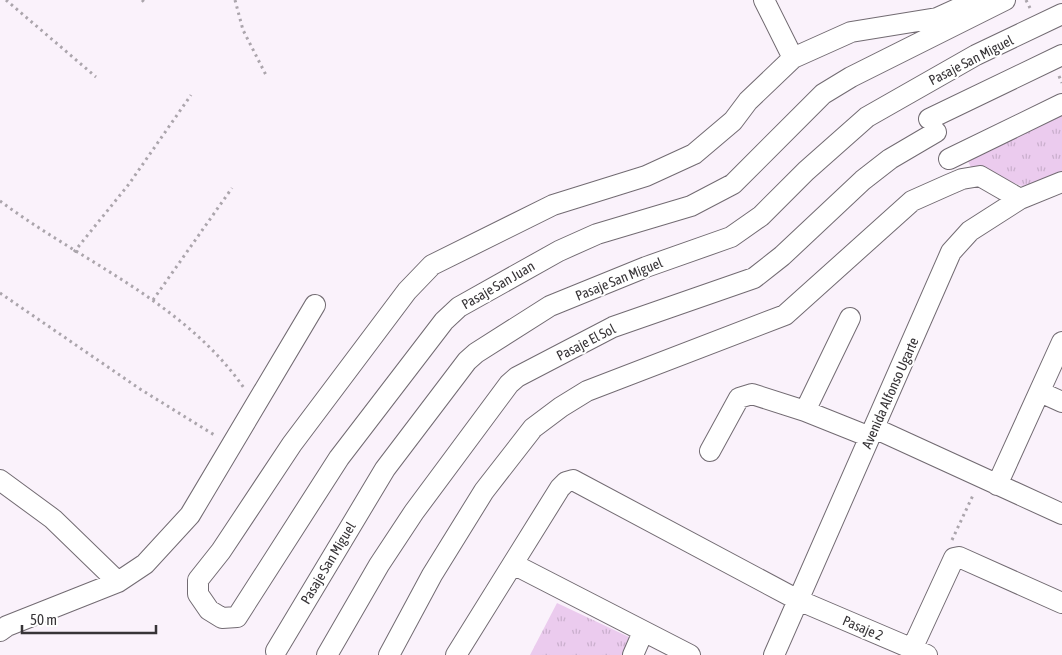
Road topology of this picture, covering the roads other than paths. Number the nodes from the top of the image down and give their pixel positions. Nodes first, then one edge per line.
1 (764, 0) edge
2 (977, 0) edge
3 (1005, 0) edge
4 (1062, 14) edge
5 (1062, 56) edge
6 (793, 58) junction
7 (1062, 104) edge
8 (949, 159) dead end
9 (1062, 182) edge
10 (1020, 200) junction
11 (315, 305) dead end
12 (850, 318) dead end
13 (1062, 342) edge
14 (1040, 392) junction
15 (1062, 402) edge
16 (805, 411) junction
17 (872, 433) junction
18 (710, 451) dead end
19 (0, 480) edge
20 (989, 481) junction
21 (1062, 514) edge
22 (513, 564) junction
23 (118, 582) junction
24 (798, 600) junction
25 (1062, 604) edge
26 (0, 631) edge
27 (643, 632) junction
28 (276, 651) dead end
29 (920, 652) edge
30 (327, 655) edge
31 (389, 655) edge
32 (456, 655) edge
33 (633, 655) edge
34 (690, 655) edge
35 (774, 655) edge

1 - 6 street
2 - 6 street
3 - 6 street, Pasaje San Juan
4 - 28 street, Pasaje San Miguel
5 - 30 street, Pasaje El Sol
7 - 8 street
9 - 10 street, Avenida Alfonso Ugarte
10 - 17 street, Avenida Alfonso Ugarte
10 - 31 street
11 - 23 street
12 - 16 street
13 - 14 street
14 - 15 street
14 - 20 street
16 - 17 street
16 - 18 street
17 - 20 street
17 - 24 street, Avenida Alfonso Ugarte
19 - 23 street
20 - 21 street
22 - 24 street, Pasaje 2
22 - 27 street
22 - 32 street
23 - 26 street
24 - 29 street, Pasaje 2
24 - 35 street, Avenida Alfonso Ugarte
25 - 29 street
27 - 33 street
27 - 34 street

